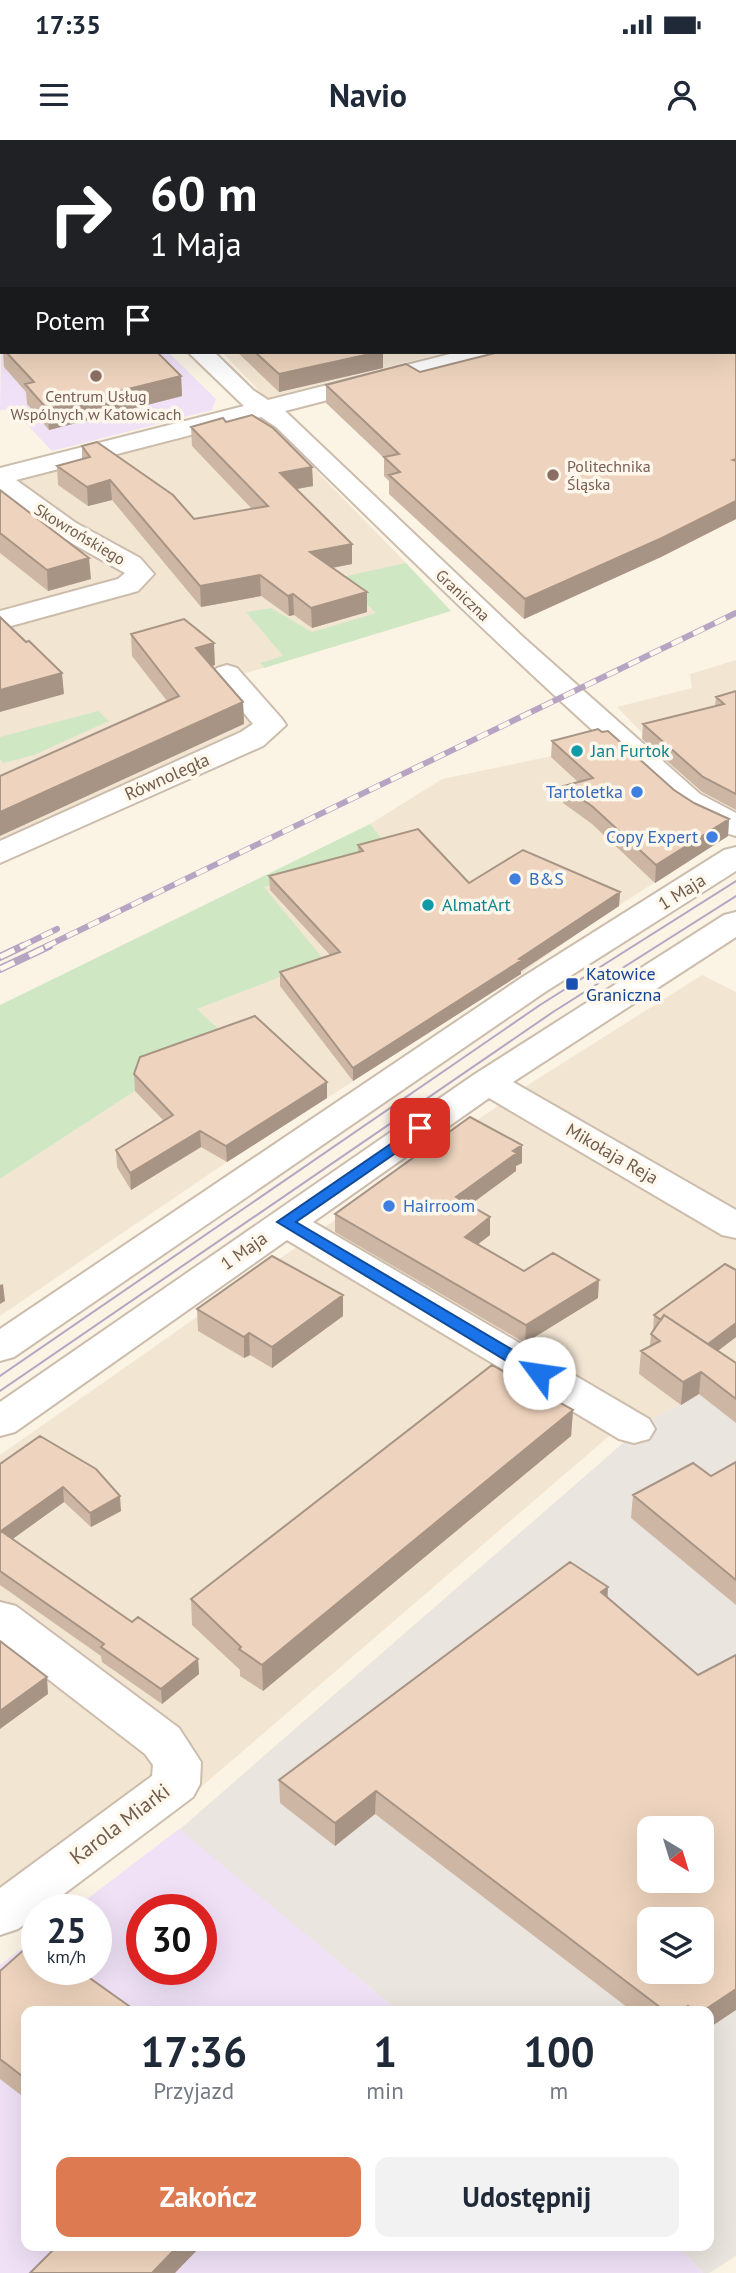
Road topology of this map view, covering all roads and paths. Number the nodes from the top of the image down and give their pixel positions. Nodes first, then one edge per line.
1 (202, 354) edge
2 (478, 354) edge
3 (265, 409) junction
4 (0, 475) edge
5 (0, 481) edge
6 (0, 621) edge
7 (227, 674) dead end
8 (736, 826) edge
9 (0, 853) edge
10 (736, 857) edge
11 (685, 890) junction
12 (736, 892) edge
13 (736, 922) edge
14 (736, 950) edge
15 (654, 976) junction
16 (488, 1082) junction
17 (285, 1222) junction
18 (736, 1226) edge
19 (0, 1348) edge
20 (0, 1422) edge
21 (634, 1429) dead end
22 (0, 1618) edge
23 (0, 1914) edge

1 - 3 street, Graniczna
2 - 3 street
3 - 4 street
3 - 8 street, Graniczna
5 - 6 street, Skowrońskiego
7 - 9 street, Równoległa
10 - 11 street, 1 Maja
11 - 12 street
11 - 19 street, 1 Maja
13 - 15 street, 1 Maja
14 - 15 street
15 - 16 street, 1 Maja
16 - 17 street, 1 Maja
16 - 18 street, Mikołaja Reja
17 - 20 street, 1 Maja
17 - 21 street
22 - 23 street, Karola Miarki

